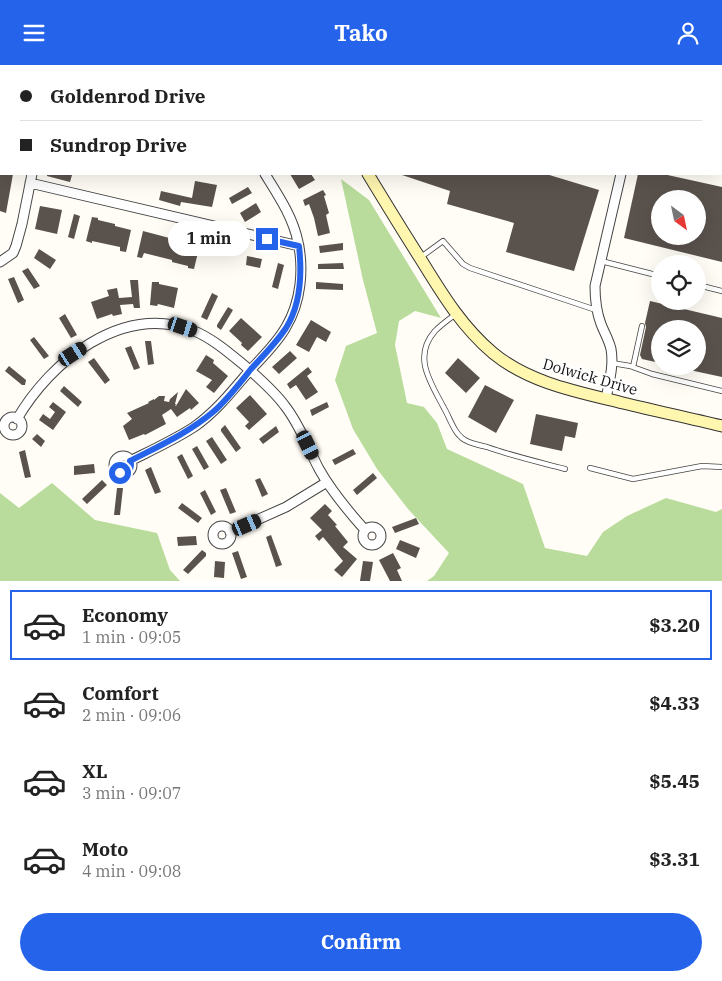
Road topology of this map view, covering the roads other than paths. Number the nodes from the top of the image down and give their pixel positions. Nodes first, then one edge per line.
1 (32, 175) edge
2 (267, 175) edge
3 (369, 175) edge
4 (621, 175) edge
5 (30, 183) junction
6 (299, 246) junction
7 (420, 258) junction
8 (601, 261) junction
9 (0, 262) edge
10 (651, 274) edge
11 (706, 287) edge
12 (722, 291) edge
13 (596, 310) junction
14 (456, 314) junction
15 (642, 325) dead end
16 (612, 363) junction
17 (633, 367) junction
18 (250, 371) junction
19 (722, 391) edge
20 (606, 399) junction
21 (17, 419) dead end
22 (722, 426) edge
23 (130, 461) dead end
24 (722, 467) edge
25 (590, 468) dead end
26 (565, 469) dead end
27 (327, 482) junction
28 (365, 530) dead end
29 (230, 532) dead end

1 - 5 street
2 - 6 street
3 - 7 main road, Dolwick Drive
4 - 8 street
5 - 6 street
5 - 9 street
6 - 18 street
7 - 13 lane
7 - 14 main road, Dolwick Drive
8 - 10 lane
8 - 13 street
11 - 12 lane
13 - 16 street
14 - 20 main road, Dolwick Drive
14 - 26 lane
15 - 17 lane
16 - 17 lane
16 - 20 street
17 - 19 lane
18 - 21 street
18 - 23 street
18 - 27 street
20 - 22 main road, Dolwick Drive
24 - 25 lane
27 - 28 street
27 - 29 street

